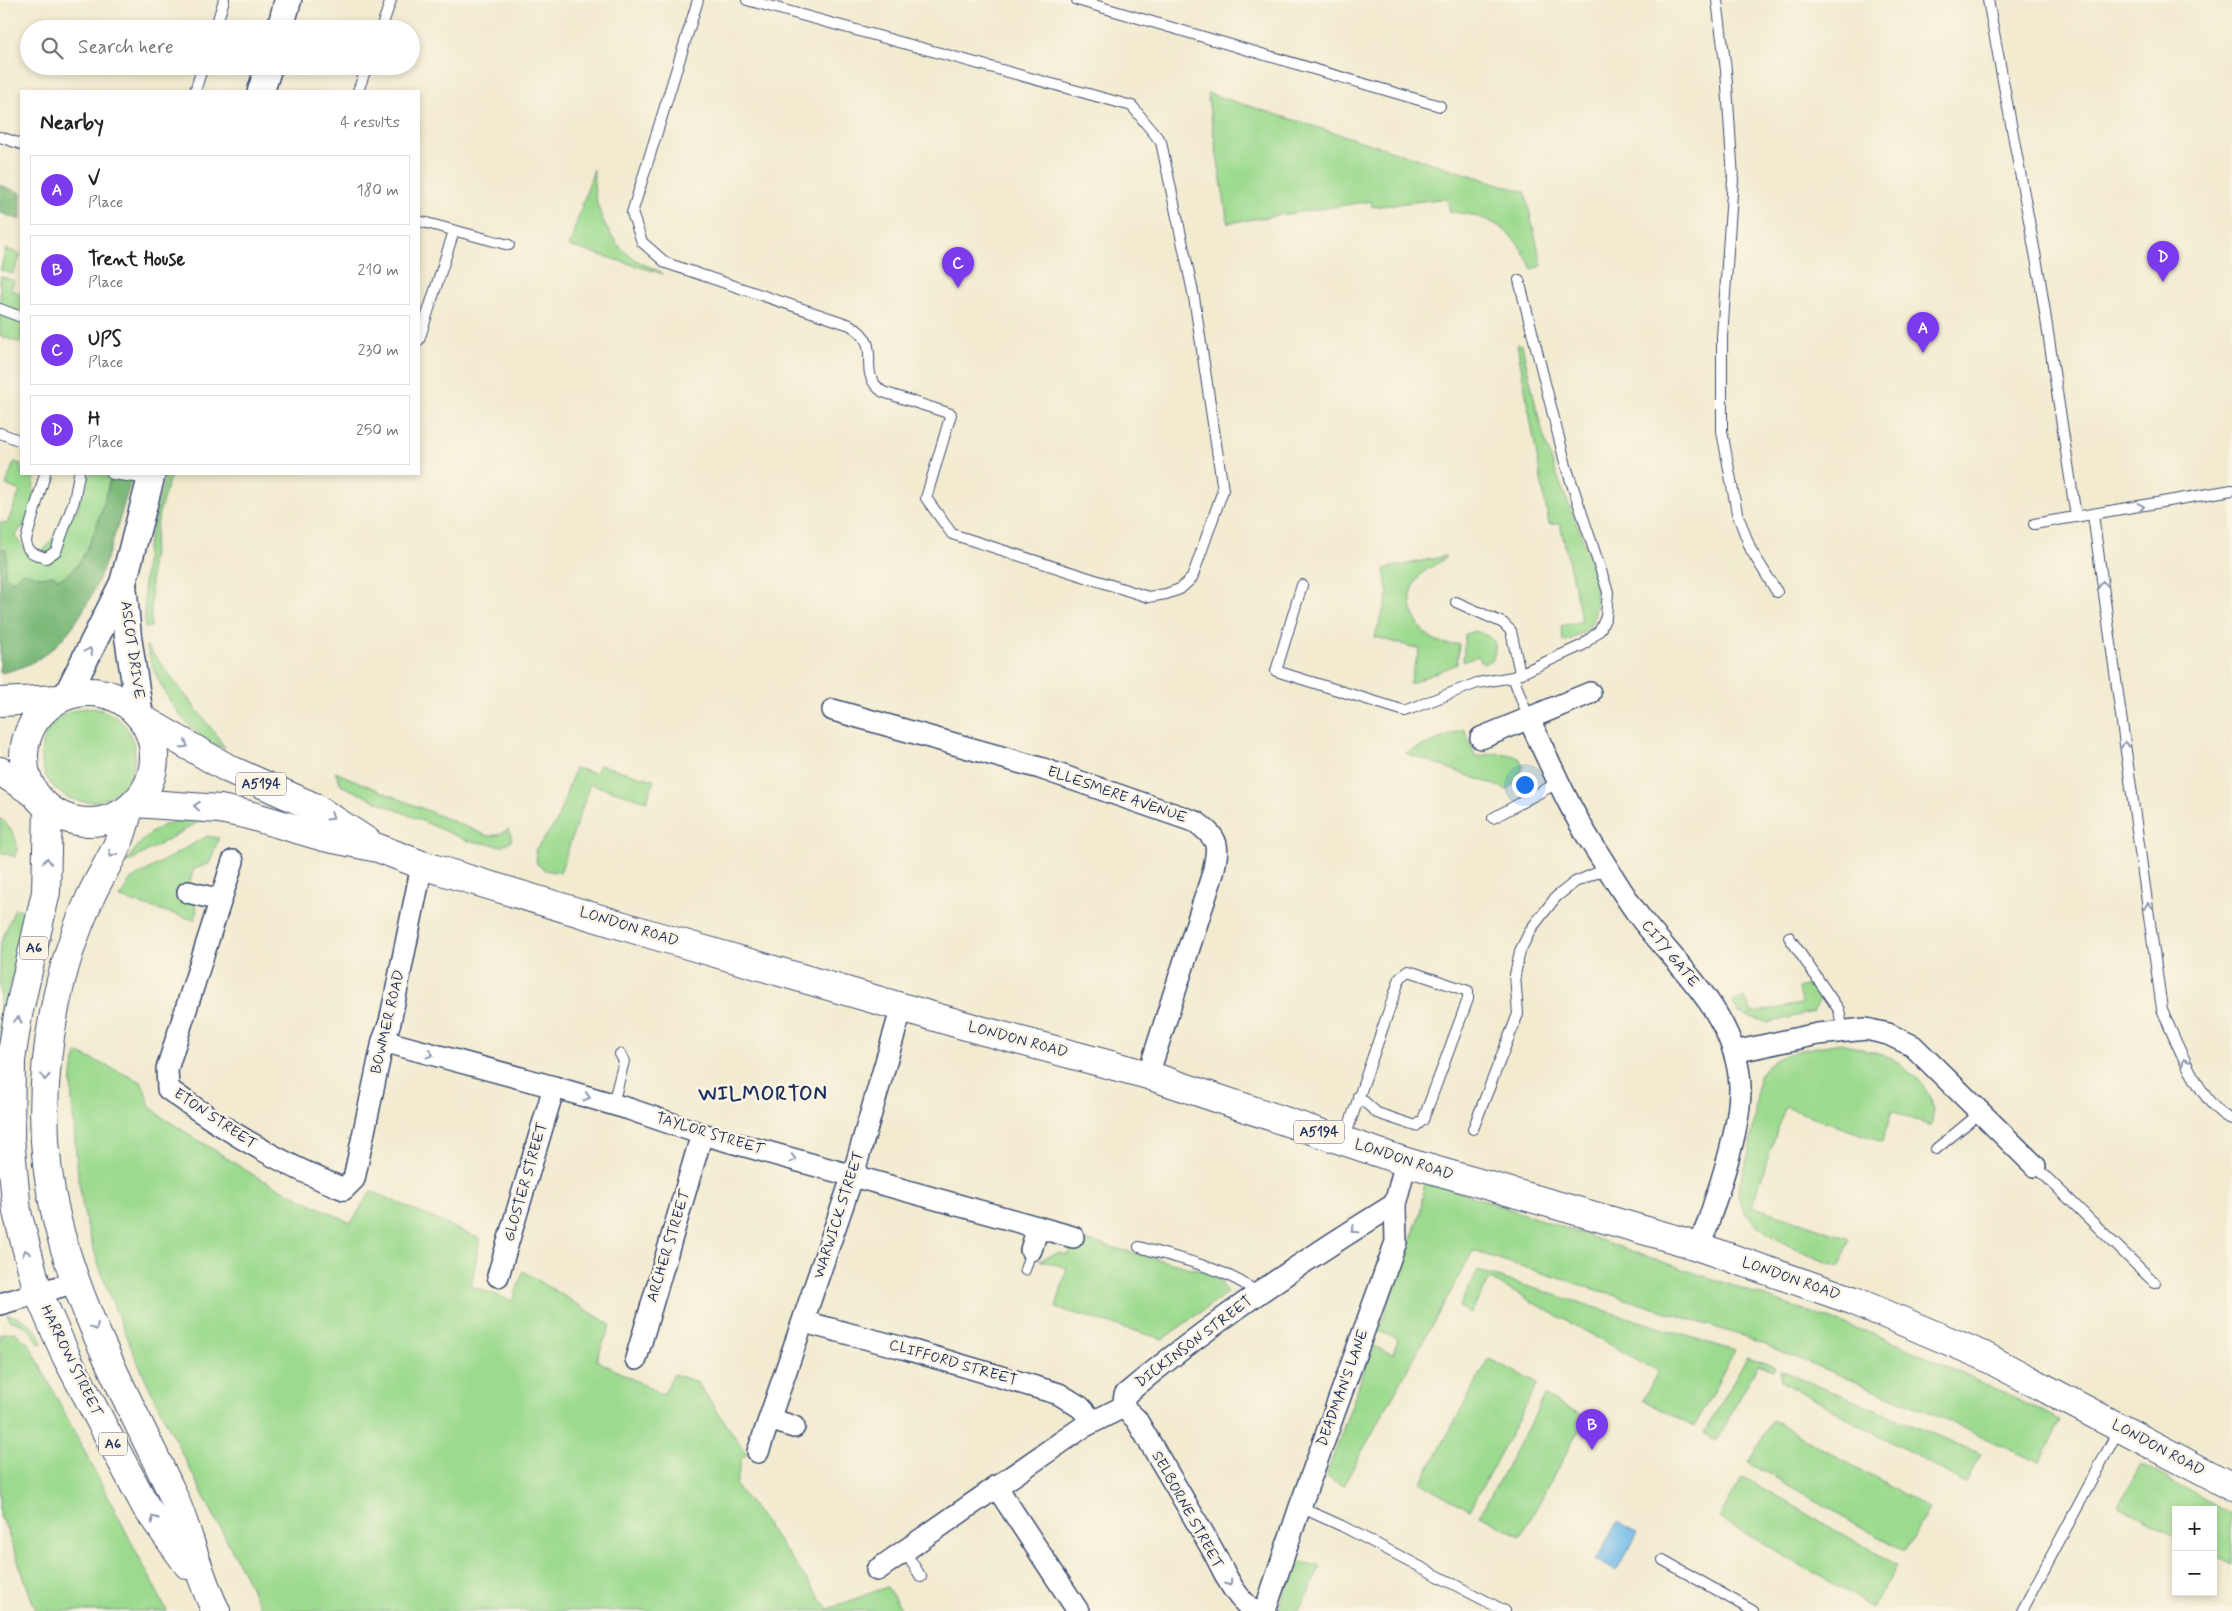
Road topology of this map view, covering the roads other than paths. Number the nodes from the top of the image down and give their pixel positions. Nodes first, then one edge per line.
1 (224, 0) edge
2 (288, 0) edge
3 (391, 0) edge
4 (698, 0) edge
5 (746, 0) edge
6 (1077, 0) edge
7 (1717, 0) edge
8 (1988, 0) edge
9 (218, 20) edge
10 (282, 20) edge
11 (384, 20) edge
12 (200, 75) edge
13 (266, 75) edge
14 (364, 75) edge
15 (195, 90) edge
16 (261, 90) edge
17 (358, 90) edge
18 (1440, 106) dead end
19 (0, 137) edge
20 (20, 144) edge
21 (420, 221) edge
22 (454, 231) junction
23 (509, 245) dead end
24 (1519, 280) dead end
25 (0, 309) edge
26 (20, 317) edge
27 (420, 337) edge
28 (0, 433) edge
29 (20, 441) edge
30 (45, 475) edge
31 (79, 475) edge
32 (132, 475) edge
33 (152, 476) edge
34 (2232, 490) edge
35 (2093, 514) junction
36 (2076, 517) junction
37 (2034, 524) dead end
38 (123, 583) junction
39 (1302, 585) dead end
40 (1778, 592) dead end
41 (1456, 602) dead end
42 (1516, 675) junction
43 (1590, 693) dead end
44 (63, 697) junction
45 (0, 702) edge
46 (833, 710) dead end
47 (142, 718) junction
48 (1529, 718) junction
49 (1481, 738) dead end
50 (0, 770) edge
51 (1559, 782) junction
52 (41, 800) junction
53 (132, 806) junction
54 (1494, 818) dead end
55 (378, 848) junction
56 (233, 861) dead end
57 (422, 865) junction
58 (1608, 868) junction
59 (188, 892) dead end
60 (220, 900) junction
61 (1789, 937) dead end
62 (902, 1008) junction
63 (1843, 1032) junction
64 (383, 1041) junction
65 (1734, 1052) junction
66 (620, 1054) dead end
67 (1148, 1075) junction
68 (554, 1087) junction
69 (1358, 1096) junction
70 (613, 1104) junction
71 (1980, 1113) junction
72 (2232, 1119) edge
73 (1473, 1129) dead end
74 (702, 1134) junction
75 (1344, 1141) junction
76 (1936, 1149) dead end
77 (1406, 1162) junction
78 (2035, 1166) joint
79 (853, 1175) junction
80 (354, 1179) joint
81 (1395, 1204) junction
82 (1038, 1227) junction
83 (1073, 1237) dead end
84 (1139, 1247) dead end
85 (1700, 1248) junction
86 (1028, 1260) dead end
87 (498, 1276) dead end
88 (76, 1282) junction
89 (2155, 1283) dead end
90 (38, 1292) junction
91 (1258, 1293) junction
92 (0, 1304) edge
93 (804, 1322) junction
94 (636, 1359) dead end
95 (1123, 1407) junction
96 (770, 1419) junction
97 (1093, 1422) junction
98 (794, 1426) dead end
99 (2119, 1428) junction
100 (758, 1452) dead end
101 (996, 1486) junction
102 (2232, 1487) edge
103 (1300, 1507) junction
104 (904, 1550) junction
105 (1663, 1560) dead end
106 (877, 1570) dead end
107 (921, 1577) dead end
108 (204, 1587) junction
109 (216, 1611) edge
110 (1078, 1611) edge
111 (1254, 1611) edge
112 (1265, 1611) edge
113 (1505, 1611) edge
114 (1754, 1611) edge
115 (2022, 1611) edge

1 - 9 lane
2 - 10 street
3 - 11 lane
4 - 5 lane
6 - 18 lane
7 - 40 lane
8 - 36 lane
12 - 15 lane
13 - 16 street
14 - 17 lane
19 - 20 lane
21 - 22 lane
22 - 23 lane
22 - 27 lane
24 - 42 lane
25 - 26 lane
28 - 29 lane
30 - 31 lane
32 - 33 lane
33 - 38 street, ASCOT DRIVE
35 -> 34 lane
35 - 36 lane
72 -> 35 lane
36 - 37 lane
44 -> 38 street, ASCOT DRIVE
38 - 47 street, ASCOT DRIVE
39 - 42 lane
41 - 42 lane, CITY GATE
42 - 48 lane, CITY GATE
43 - 48 street
44 - 45 main road
44 - 47 main road
44 - 52 main road
46 - 67 street, ELLESMERE AVENUE
47 - 53 main road
47 -> 55 main road, LONDON ROAD / A5194
48 - 49 street
48 - 51 street, CITY GATE
50 - 52 main road
51 - 54 lane
51 - 58 street, CITY GATE
52 - 53 main road
90 -> 52 main road, HARROW STREET / A6
55 -> 53 main road, LONDON ROAD / A5194
53 -> 88 main road, A6
55 - 57 main road, LONDON ROAD / A5194
56 - 60 street, ETON STREET
57 - 62 main road, LONDON ROAD / A5194
57 - 64 street, BOWMER ROAD
58 - 65 street, CITY GATE
58 - 73 lane
59 - 60 street
60 - 80 street, ETON STREET
61 - 63 lane
62 - 67 main road, LONDON ROAD / A5194
62 - 79 street, WARWICK STREET
63 - 65 street
63 - 71 street
64 -> 68 street, TAYLOR STREET
64 - 80 street, BOWMER ROAD
65 - 85 street, CITY GATE
66 - 70 lane
67 - 75 main road, LONDON ROAD / A5194
68 -> 70 street, TAYLOR STREET
68 - 87 street, GLOSTER STREET
69 - 69 lane
69 - 75 lane
70 - 74 street, TAYLOR STREET
71 - 76 lane
71 - 78 street
74 -> 79 street, TAYLOR STREET
74 - 94 street, ARCHER STREET
75 - 77 main road, LONDON ROAD / A5194
77 - 81 street, DEADMAN'S LANE
77 - 85 main road, LONDON ROAD / A5194
78 - 89 lane
79 - 82 street, TAYLOR STREET
79 - 93 street, WARWICK STREET
81 -> 91 street, DICKINSON STREET
81 - 103 street, DEADMAN'S LANE
82 - 83 street, TAYLOR STREET
82 - 86 street
84 - 91 lane
85 - 99 main road, LONDON ROAD / A5194
88 - 90 street
88 -> 108 main road, A6
90 - 92 street
108 -> 90 main road, HARROW STREET / A6
91 - 95 street, DICKINSON STREET
93 - 96 street, WARWICK STREET
93 - 97 street, CLIFFORD STREET
95 - 97 street
95 -> 111 street, SELBORNE STREET
96 - 98 street
96 - 100 street, WARWICK STREET
97 - 101 street
99 - 102 main road, LONDON ROAD / A5194
99 - 115 lane
101 - 104 street
101 - 110 street
103 - 112 street, DEADMAN'S LANE
103 - 113 lane
104 - 106 street
104 - 107 lane
105 - 114 lane
108 - 109 main road, A6

